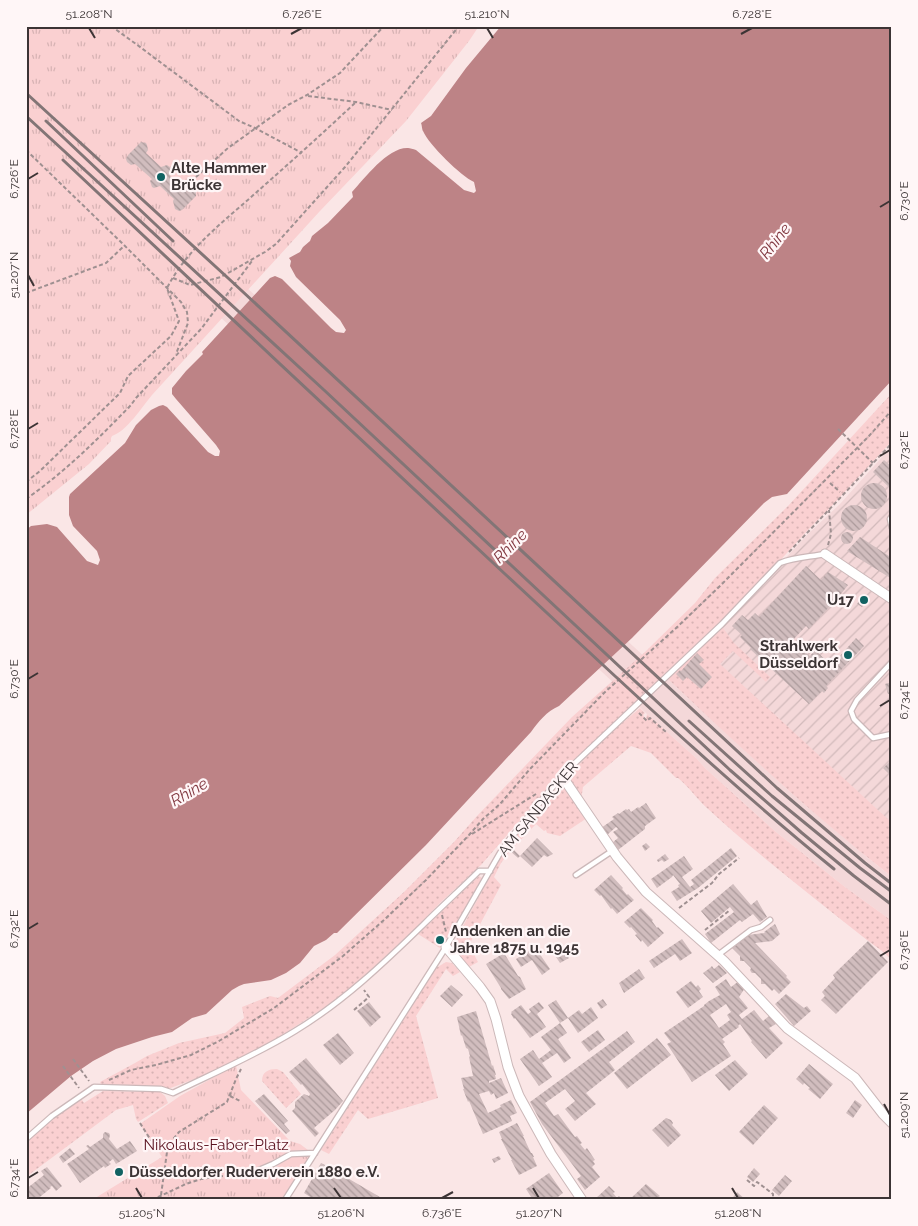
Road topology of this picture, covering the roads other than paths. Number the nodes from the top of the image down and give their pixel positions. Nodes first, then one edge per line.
1 (892, 516) edge
2 (892, 528) edge
3 (825, 554) joint
4 (892, 599) edge
5 (892, 662) edge
6 (892, 734) edge
7 (562, 776) junction
8 (612, 851) junction
9 (490, 871) junction
10 (576, 875) dead end
11 (770, 920) dead end
12 (448, 944) junction
13 (718, 955) junction
14 (892, 1123) edge
15 (26, 1139) edge
16 (315, 1153) junction
17 (259, 1170) road end
18 (286, 1200) edge
19 (582, 1200) edge

1 - 2 lane
3 - 4 street
3 - 7 lane, AM SANDACKER
5 - 6 lane
7 - 8 street
7 - 9 lane, AM SANDACKER
8 - 10 lane
8 - 13 street
9 - 12 lane, AM SANDACKER
9 - 15 lane
11 - 13 lane
12 - 16 lane, AM SANDACKER
12 - 19 street
13 - 14 street
16 - 17 lane
16 - 18 lane, AM SANDACKER

